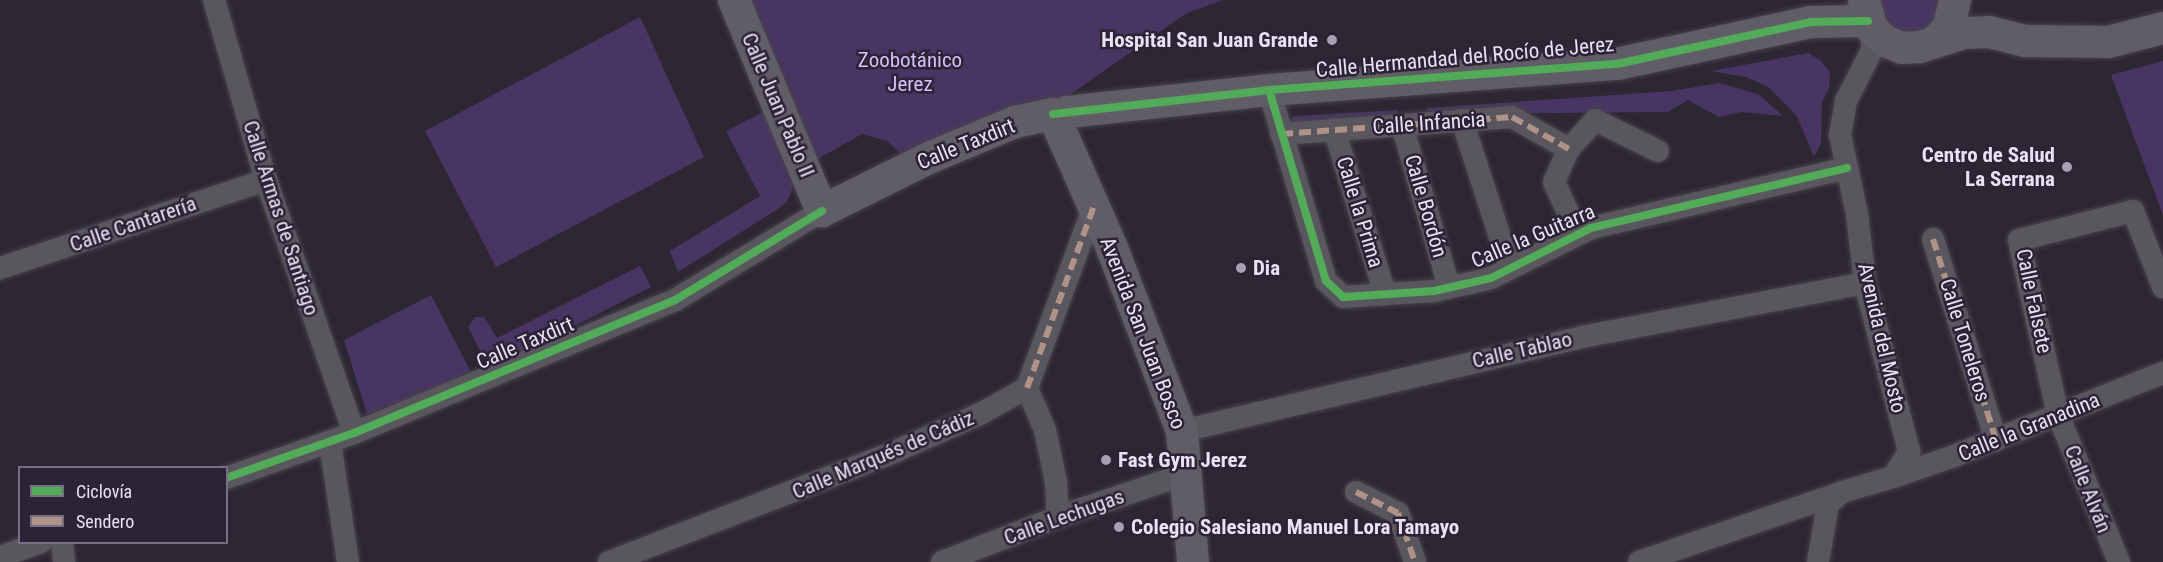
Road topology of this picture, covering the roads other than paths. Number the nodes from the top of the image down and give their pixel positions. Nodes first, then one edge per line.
1 (214, 0) edge
2 (734, 0) edge
3 (1955, 0) edge
4 (1960, 0) edge
5 (1863, 12) edge
6 (2163, 28) edge
7 (1989, 32) junction
8 (1936, 40) junction
9 (1902, 48) junction
10 (1864, 70) junction
11 (1269, 90) junction
12 (1060, 113) junction
13 (1462, 120) junction
14 (1402, 124) junction
15 (1334, 129) junction
16 (1281, 135) junction
17 (1569, 148) junction
18 (1658, 151) dead end
19 (1846, 168) junction
20 (266, 180) junction
21 (1094, 206) junction
22 (822, 211) junction
23 (1578, 234) junction
24 (1933, 239) dead end
25 (0, 268) edge
26 (1510, 268) junction
27 (1865, 283) junction
28 (1449, 287) junction
29 (2163, 287) edge
30 (1385, 294) junction
31 (2163, 373) edge
32 (1027, 388) junction
33 (2058, 415) junction
34 (1182, 431) junction
35 (354, 434) junction
36 (1996, 440) junction
37 (330, 442) junction
38 (1186, 474) junction
39 (228, 477) edge
40 (1893, 477) junction
41 (1356, 492) dead end
42 (1842, 492) junction
43 (1058, 517) junction
44 (38, 544) edge
45 (62, 544) edge
46 (0, 557) edge
47 (2111, 560) edge
48 (64, 562) edge
49 (348, 562) edge
50 (609, 562) edge
51 (942, 562) edge
52 (1193, 562) edge
53 (1415, 562) edge
54 (1639, 562) edge
55 (1818, 562) edge

1 - 20 street, Calle Armas de Santiago
2 - 22 street, Calle Juan Pablo II
3 - 8 street
4 - 7 street
5 - 9 street
5 - 10 street, Avenida del Mosto
5 - 11 street, Calle Hermandad del Rocío de Jerez
6 - 7 street
7 - 8 street
8 - 9 street
9 - 10 street, Avenida del Mosto
10 - 19 street, Avenida del Mosto
11 - 12 street, Calle Hermandad del Rocío de Jerez
11 - 16 street, Calle la Guitarra
12 - 21 street, Avenida San Juan Bosco
12 - 22 street, Calle Taxdirt
13 - 14 street, Calle Infancia
13 - 17 street, Calle Infancia
13 - 26 street
14 - 15 street, Calle Infancia
14 - 28 street, Calle Bordón
15 - 16 street, Calle Infancia
15 - 30 street, Calle la Prima
16 - 30 street, Calle la Guitarra
17 - 18 street
17 - 23 street
19 - 23 street, Calle la Guitarra
19 - 27 street, Avenida del Mosto
20 - 25 street, Calle Cantarería
20 - 35 street, Calle Armas de Santiago
21 - 32 street
21 - 34 street, Avenida San Juan Bosco
22 - 35 street, Calle Taxdirt
23 - 26 street, Calle la Guitarra
24 - 36 street, Calle Toneleros
26 - 28 street, Calle la Guitarra
27 - 34 street, Calle Tablao
27 - 40 street, Avenida del Mosto
28 - 30 street, Calle la Guitarra
29 - 33 street, Calle Falsete
31 - 33 street, Calle la Granadina
32 - 43 street
32 - 50 street, Calle Marqués de Cádiz
33 - 36 street, Calle la Granadina
33 - 47 street, Calle Alván
34 - 38 street, Avenida San Juan Bosco
35 - 37 street, Calle Taxdirt
36 - 40 street, Calle la Granadina
37 - 39 street, Calle Taxdirt
37 - 49 street
38 - 43 street, Calle Lechugas
38 - 52 street, Avenida San Juan Bosco
40 - 42 street
41 - 53 street
42 - 54 street
42 - 55 street
43 - 51 street, Calle Lechugas
44 - 46 street
45 - 48 street

